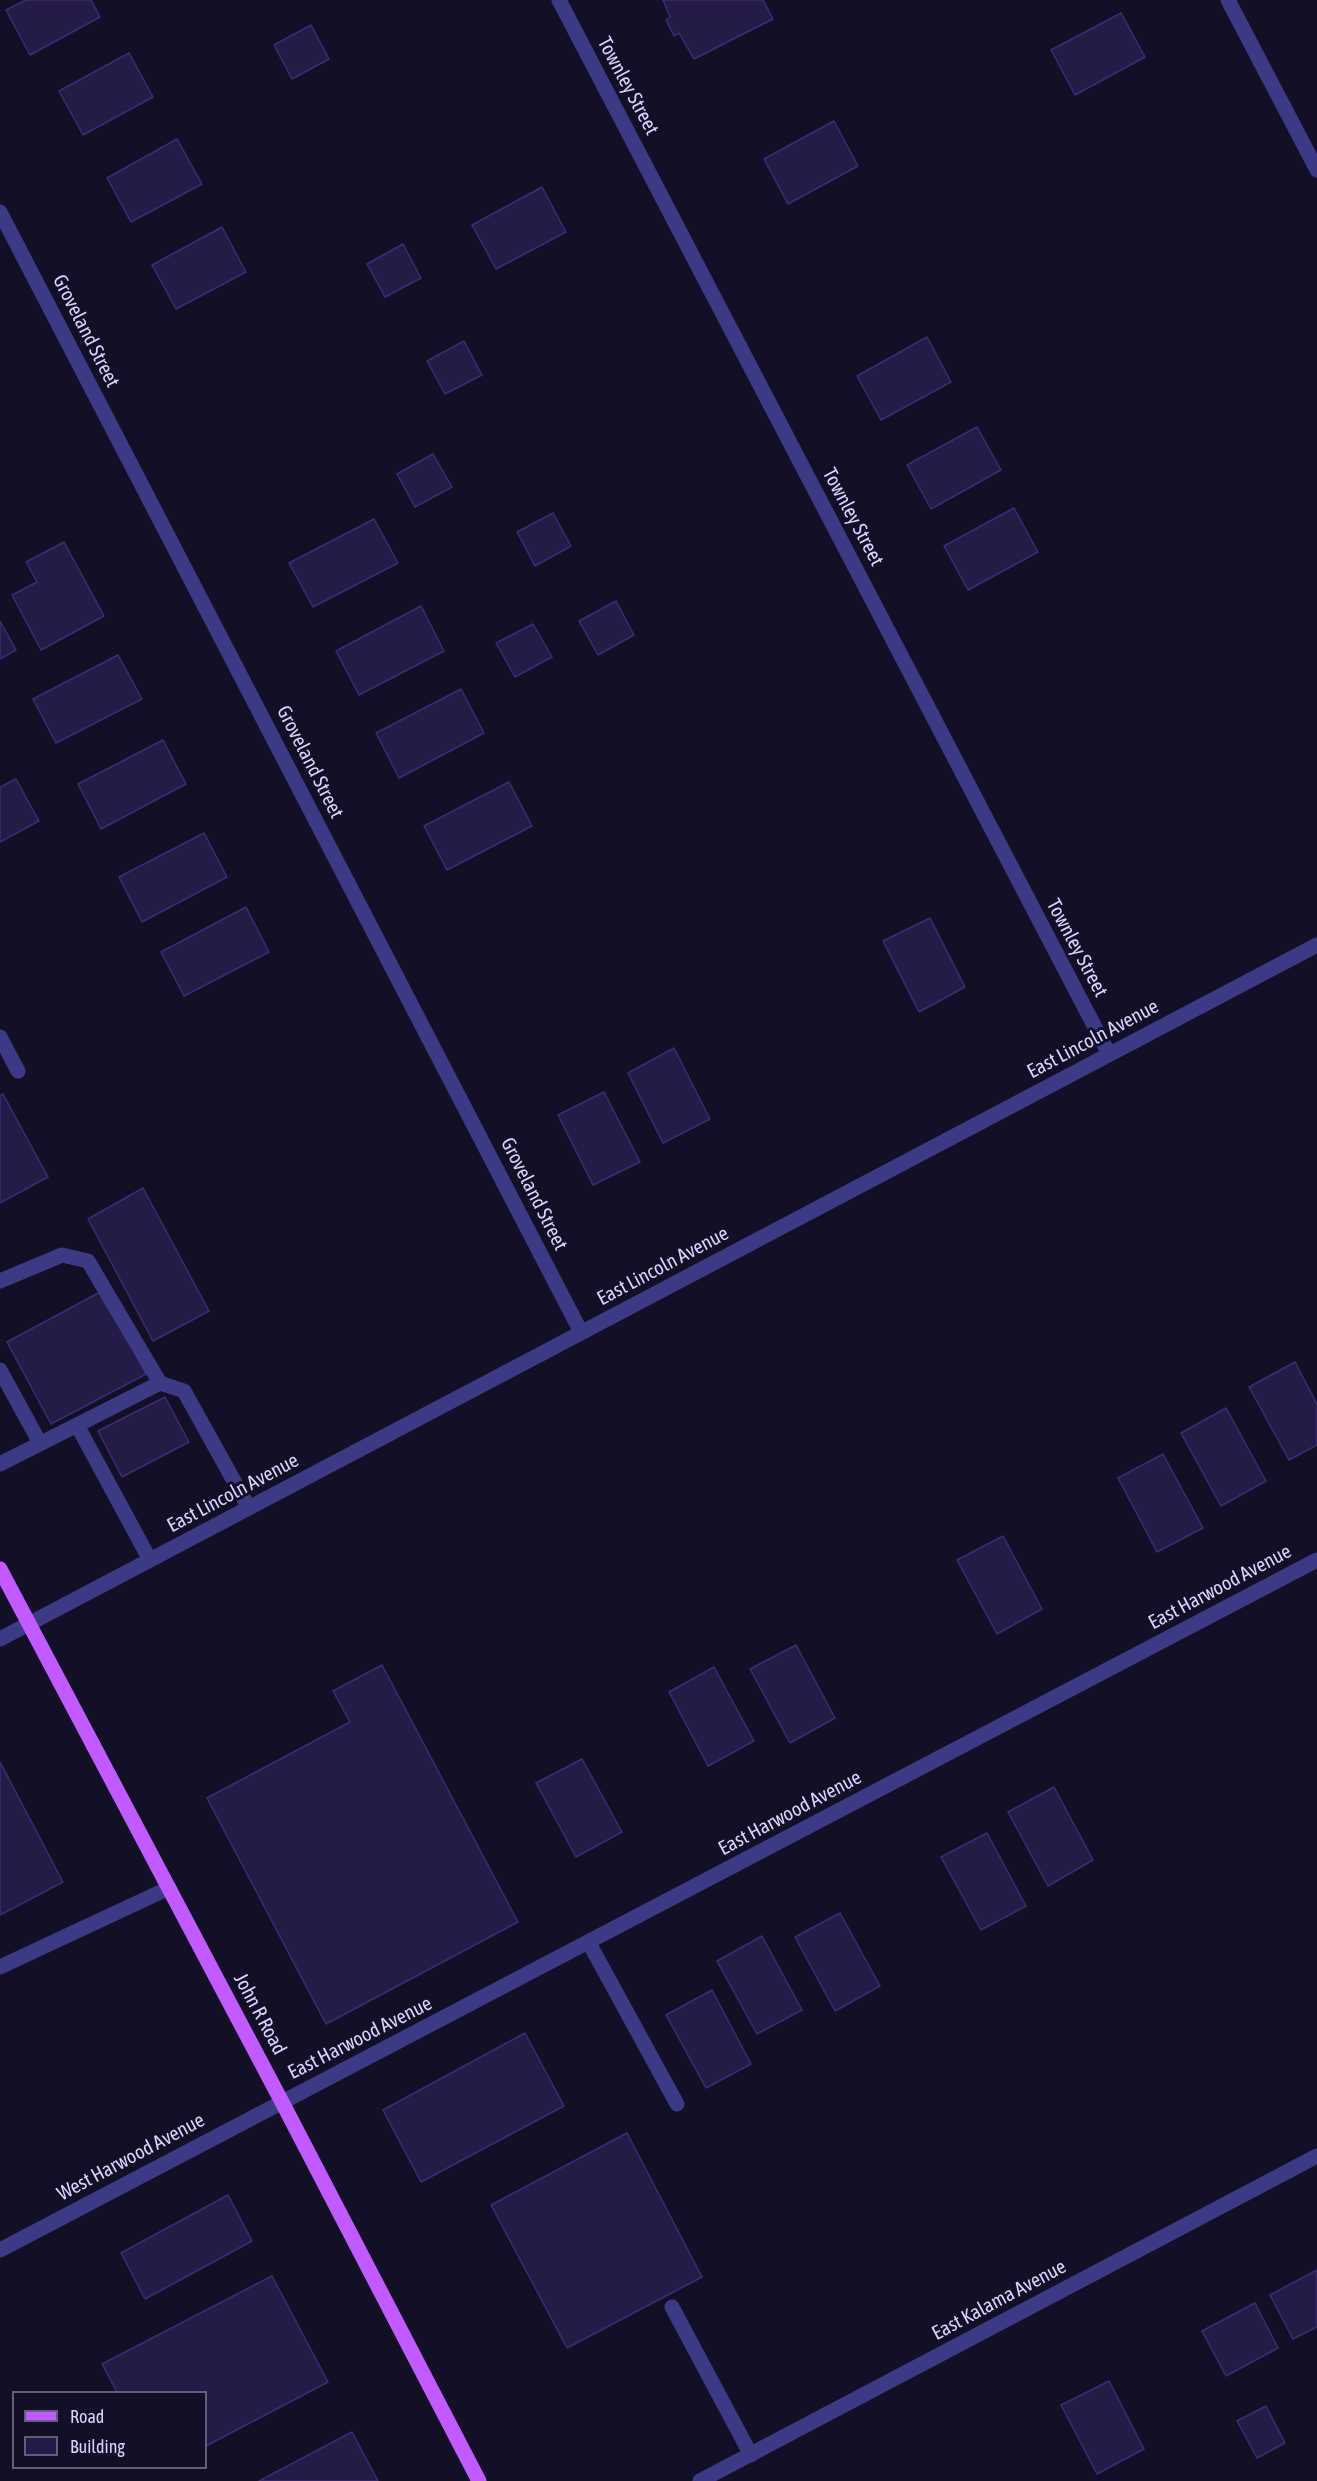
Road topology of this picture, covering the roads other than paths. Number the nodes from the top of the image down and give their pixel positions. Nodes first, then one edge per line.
1 (559, 0) edge
2 (1228, 0) edge
3 (1317, 170) edge
4 (0, 212) edge
5 (1317, 945) edge
6 (0, 1036) edge
7 (1109, 1054) junction
8 (18, 1071) dead end
9 (0, 1281) edge
10 (581, 1332) junction
11 (0, 1370) edge
12 (160, 1383) junction
13 (77, 1425) junction
14 (40, 1443) junction
15 (0, 1464) edge
16 (249, 1508) junction
17 (150, 1560) junction
18 (1317, 1560) edge
19 (0, 1569) edge
20 (28, 1624) junction
21 (0, 1639) edge
22 (169, 1888) junction
23 (589, 1943) junction
24 (0, 1967) edge
25 (282, 2102) junction
26 (677, 2104) dead end
27 (1317, 2156) edge
28 (0, 2250) edge
29 (672, 2307) dead end
30 (751, 2455) junction
31 (479, 2481) edge
32 (700, 2481) edge

1 - 7 street, Townley Street
2 - 3 street
4 - 10 street, Groveland Street
5 - 7 street, East Lincoln Avenue
6 - 8 street
7 - 10 street, East Lincoln Avenue
9 - 12 street
10 - 16 street, East Lincoln Avenue
11 - 14 street
12 - 13 street
12 - 16 street
13 - 14 street
13 - 17 street
14 - 15 street
16 - 17 street, East Lincoln Avenue
17 - 20 street, East Lincoln Avenue
18 - 23 street, East Harwood Avenue
19 - 20 main road, John R Road
20 - 21 street, East Lincoln Avenue
20 - 22 main road, John R Road
22 - 24 street
22 - 25 main road, John R Road
23 - 25 street, East Harwood Avenue
23 - 26 street
25 - 28 street, West Harwood Avenue
25 - 31 main road, John R Road
27 - 30 street, East Kalama Avenue
29 - 30 street
30 - 32 street, East Kalama Avenue

